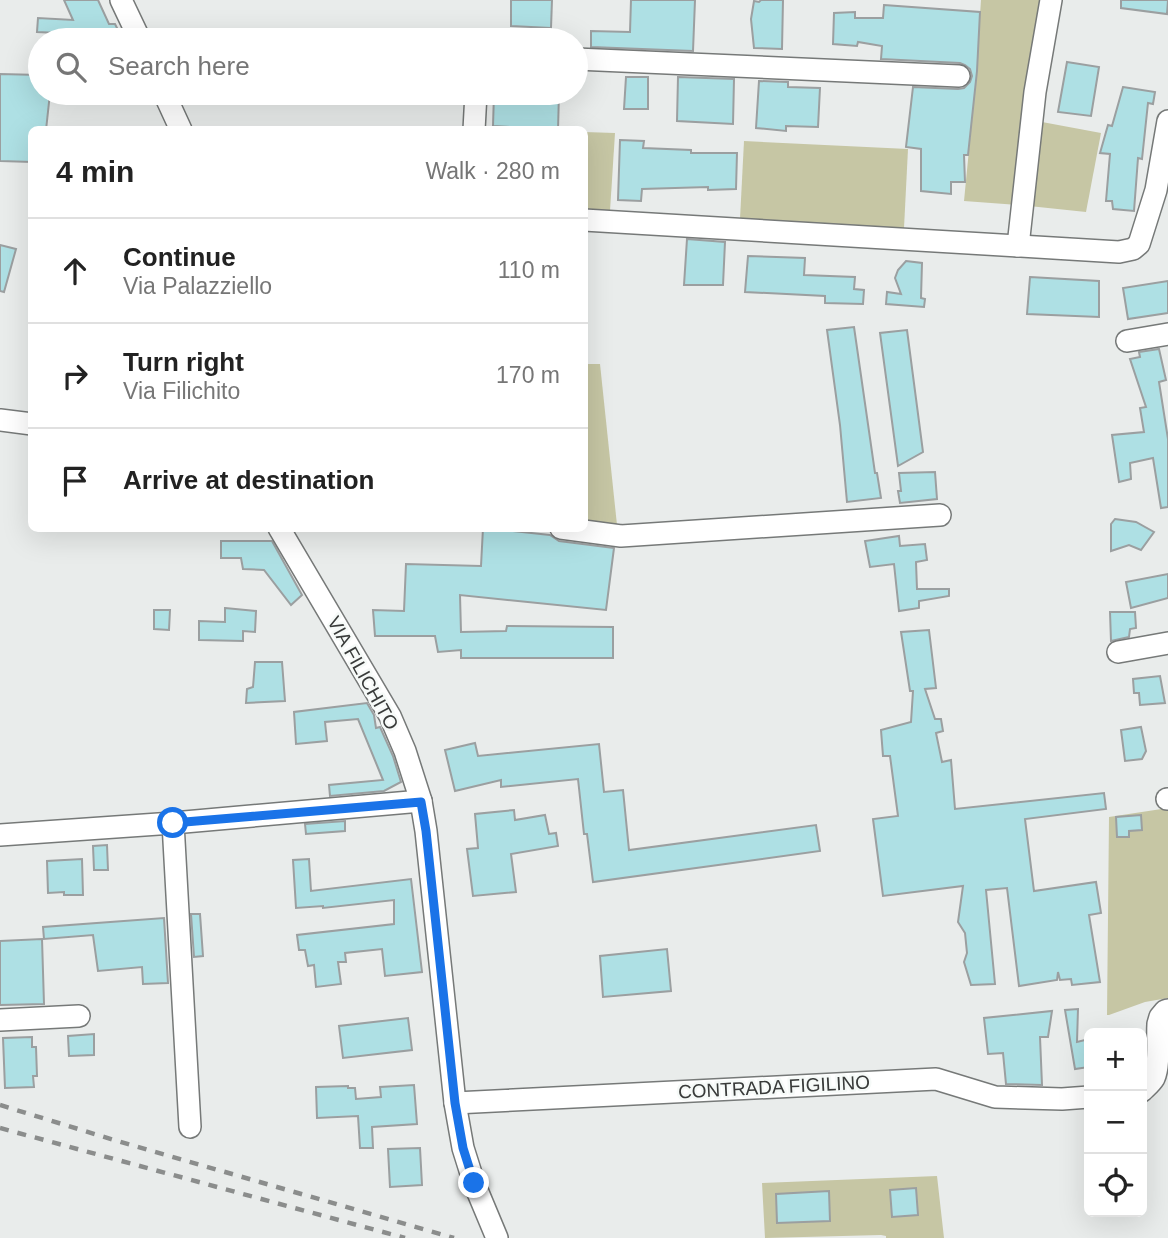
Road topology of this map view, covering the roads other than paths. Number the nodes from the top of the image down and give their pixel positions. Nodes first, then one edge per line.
1 (121, 0) edge
2 (1051, 0) edge
3 (134, 28) edge
4 (588, 60) edge
5 (959, 76) dead end
6 (170, 105) edge
7 (476, 105) edge
8 (1168, 121) edge
9 (179, 126) edge
10 (474, 126) edge
11 (588, 220) edge
12 (1018, 246) junction
13 (1168, 334) edge
14 (1127, 341) dead end
15 (0, 420) edge
16 (28, 424) edge
17 (940, 515) dead end
18 (285, 532) edge
19 (588, 532) edge
20 (1168, 643) edge
21 (1118, 652) dead end
22 (421, 802) junction
23 (173, 823) junction
24 (0, 835) edge
25 (1168, 1010) edge
26 (79, 1016) dead end
27 (0, 1020) edge
28 (1147, 1087) edge
29 (1084, 1097) edge
30 (455, 1103) junction
31 (190, 1127) dead end
32 (497, 1238) edge

1 - 3 street
2 - 12 street
4 - 5 street
6 - 9 street
7 - 10 street
8 - 12 street
11 - 12 street
13 - 14 street
15 - 16 street
17 - 19 street
18 - 22 street, VIA FILICHITO
20 - 21 street
22 - 23 street
22 - 30 street, VIA FILICHITO
23 - 24 street
23 - 31 street
25 - 28 street
26 - 27 street
29 - 30 street, CONTRADA FIGILINO
30 - 32 street, VIA FILICHITO

